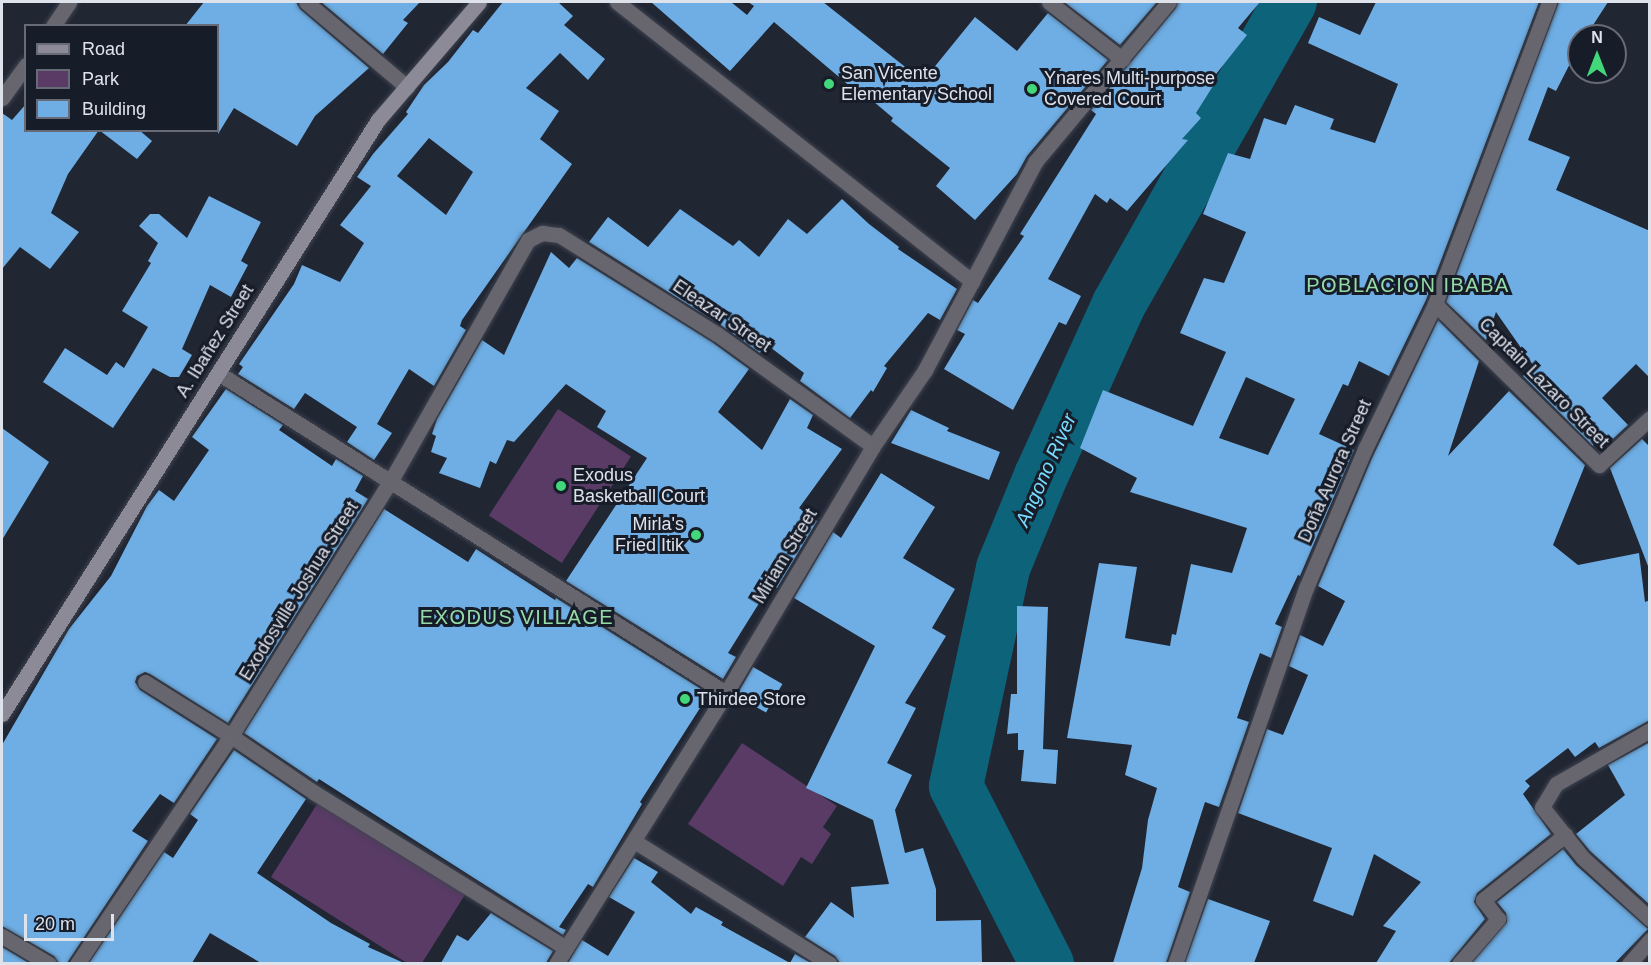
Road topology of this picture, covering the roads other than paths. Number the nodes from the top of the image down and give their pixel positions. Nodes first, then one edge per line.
1 (69, 2) edge
2 (306, 2) edge
3 (479, 2) edge
4 (617, 2) edge
5 (1050, 2) edge
6 (1169, 2) edge
7 (1549, 2) edge
8 (54, 24) edge
9 (1122, 59) junction
10 (24, 68) edge
11 (406, 87) junction
12 (2, 98) edge
13 (542, 233) joint
14 (972, 281) junction
15 (1435, 303) junction
16 (218, 373) junction
17 (1650, 418) edge
18 (873, 446) junction
19 (390, 482) junction
20 (145, 682) dead end
21 (726, 693) junction
22 (2, 714) edge
23 (1650, 730) edge
24 (231, 736) junction
25 (1565, 835) junction
26 (634, 841) junction
27 (1650, 919) edge
28 (2, 936) edge
29 (1650, 940) edge
30 (566, 948) junction
31 (49, 963) edge
32 (77, 963) edge
33 (556, 963) edge
34 (830, 963) edge
35 (1175, 963) edge
36 (1459, 963) edge
37 (1629, 963) edge

1 - 8 street
2 - 11 street
3 - 11 street, A. Ibañez Street
4 - 14 street
5 - 9 street
6 - 9 street, Miriam Street
7 - 15 street, Doña Aurora Street
9 - 14 street, Miriam Street
10 - 12 street
11 - 16 street, A. Ibañez Street
13 - 18 street, Eleazar Street
13 - 19 street, Exodosville Joshua Street
14 - 18 street, Miriam Street
15 - 17 street, Captain Lazaro Street
15 - 35 street, Doña Aurora Street
16 - 19 street
16 - 22 street, A. Ibañez Street
18 - 21 street, Miriam Street
19 - 21 street
19 - 24 street, Exodosville Joshua Street
20 - 24 street
21 - 26 street, Miriam Street
23 - 25 street
24 - 30 street
24 - 32 street, Exodosville Joshua Street
25 - 27 street
25 - 36 street
26 - 30 street, Miriam Street
26 - 34 street
28 - 31 street
29 - 37 street
30 - 33 street, Miriam Street

